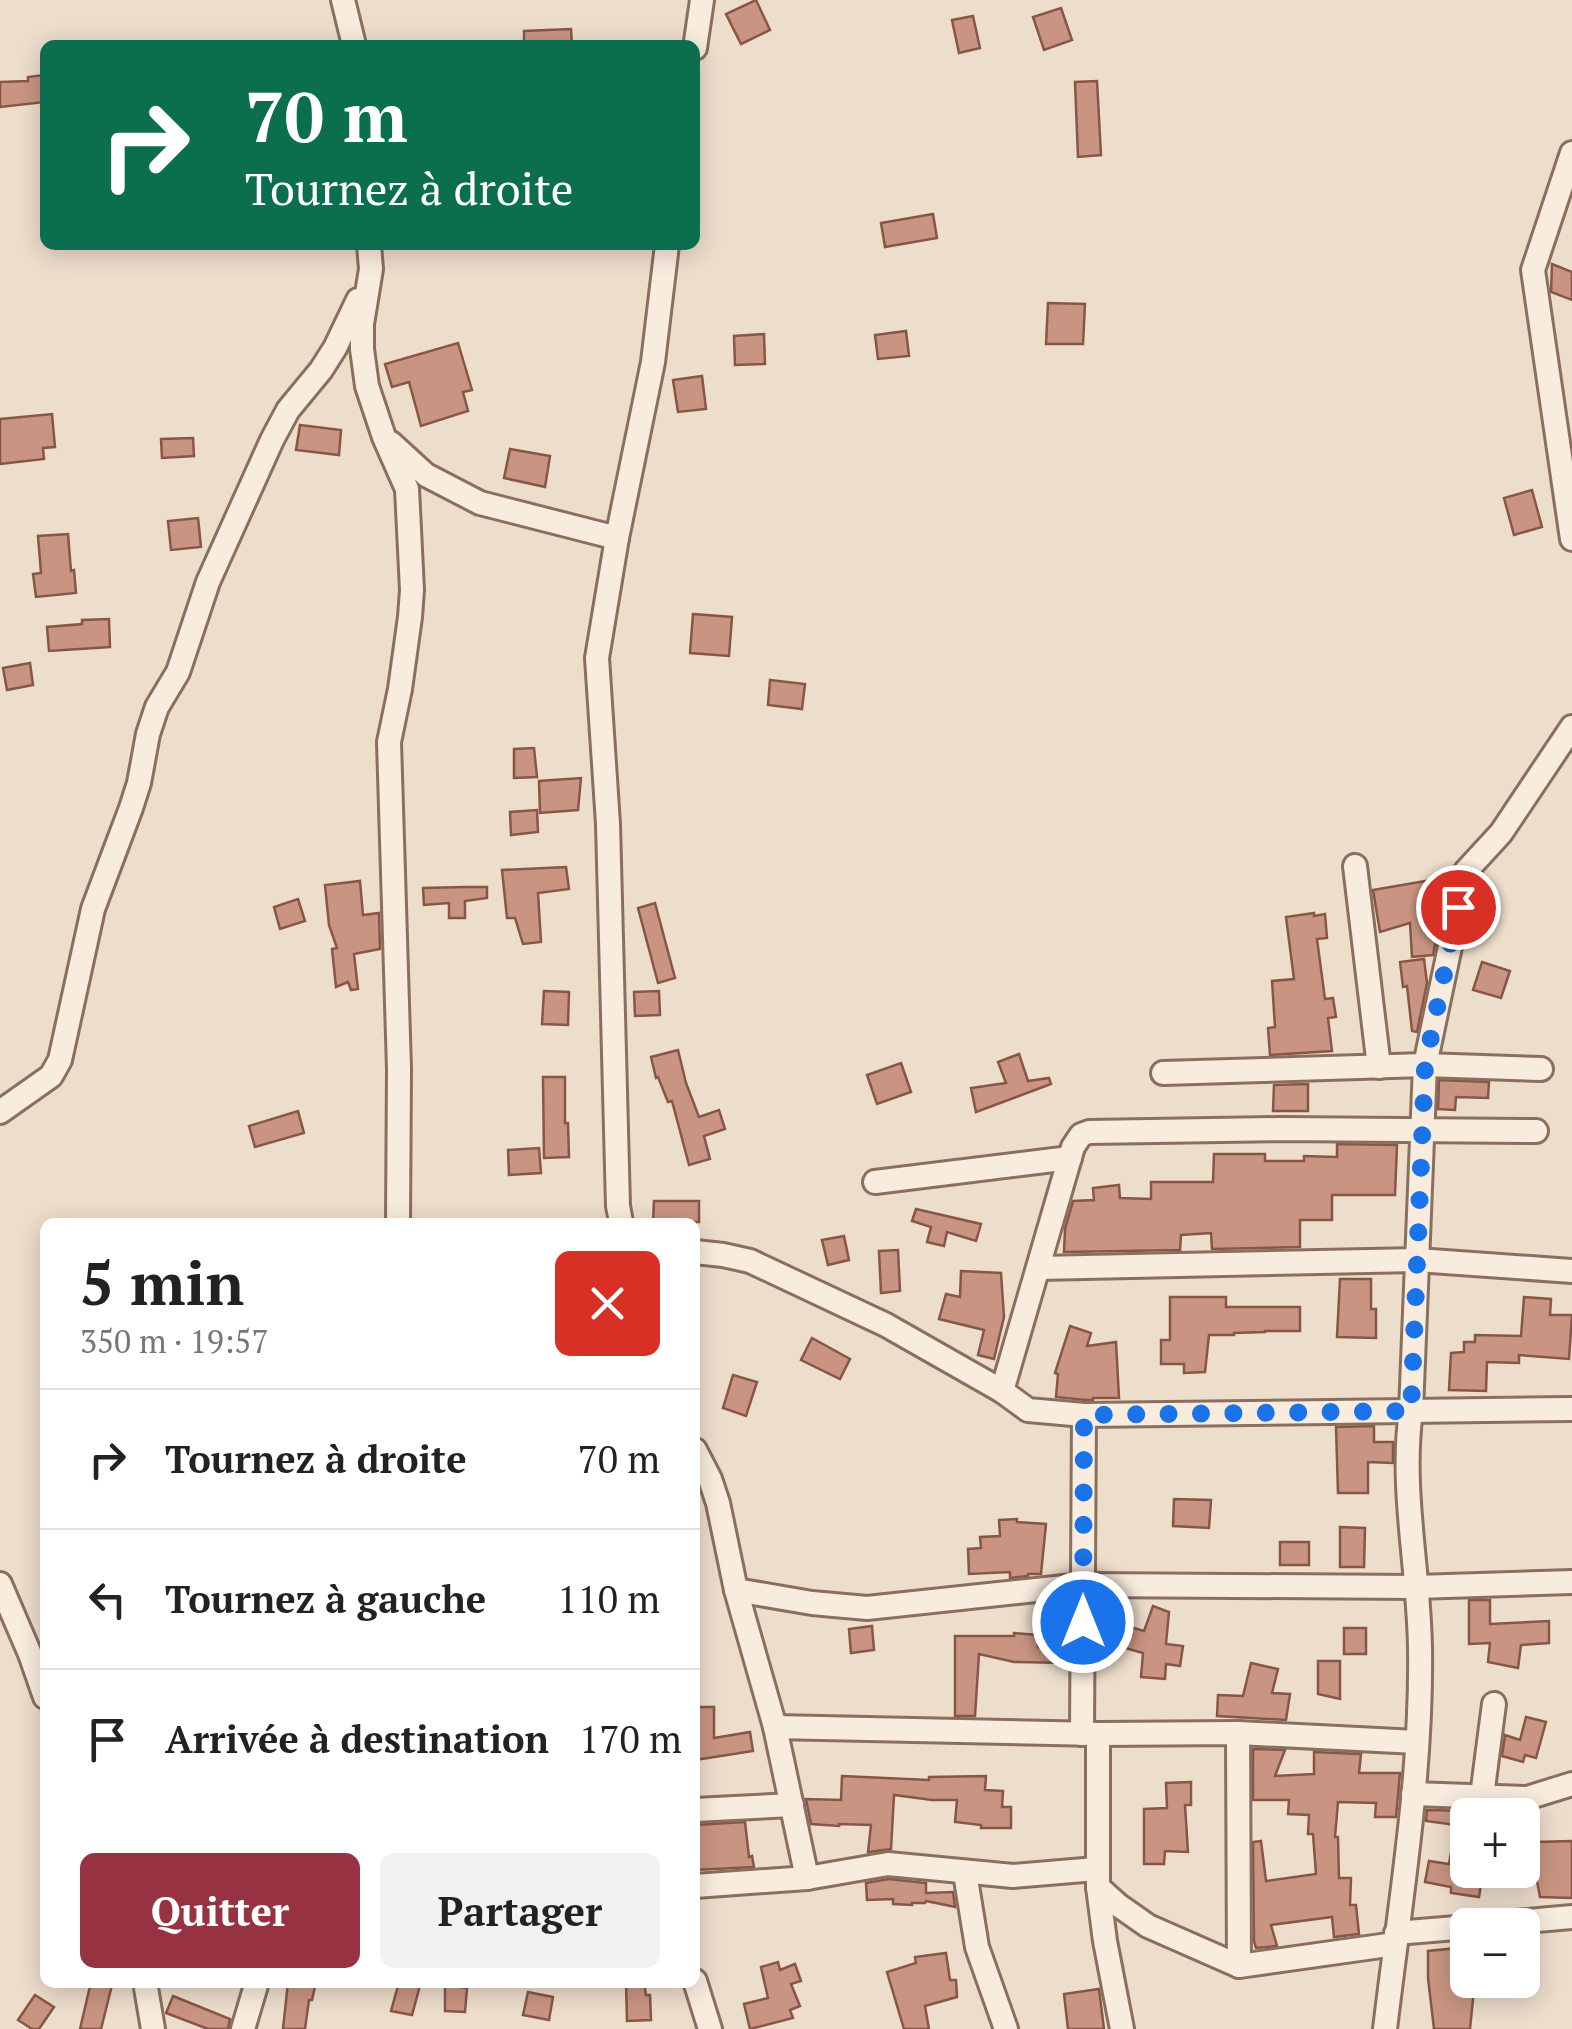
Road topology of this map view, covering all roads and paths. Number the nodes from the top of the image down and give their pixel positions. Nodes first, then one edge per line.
1 (343, 0) edge
2 (702, 0) edge
3 (353, 40) edge
4 (696, 40) edge
5 (1572, 152) edge
6 (665, 250) edge
7 (370, 257) edge
8 (384, 437) junction
9 (618, 538) junction
10 (1572, 539) edge
11 (1572, 727) edge
12 (1355, 866) dead end
13 (1425, 1066) junction
14 (1379, 1067) junction
15 (1541, 1069) dead end
16 (1163, 1073) dead end
17 (0, 1112) edge
18 (1422, 1131) junction
19 (1536, 1131) dead end
20 (1070, 1158) junction
21 (875, 1182) dead end
22 (398, 1218) edge
23 (620, 1218) edge
24 (700, 1253) edge
25 (1417, 1260) junction
26 (1039, 1268) junction
27 (1572, 1271) edge
28 (1002, 1391) junction
29 (1572, 1409) edge
30 (1411, 1411) junction
31 (1084, 1415) junction
32 (700, 1460) edge
33 (1572, 1582) edge
34 (0, 1584) edge
35 (1083, 1585) junction
36 (1416, 1587) junction
37 (736, 1590) junction
38 (40, 1683) edge
39 (1494, 1704) dead end
40 (775, 1726) junction
41 (1238, 1733) junction
42 (1090, 1734) junction
43 (1417, 1742) junction
44 (1572, 1784) edge
45 (1413, 1794) junction
46 (1482, 1796) junction
47 (792, 1805) junction
48 (700, 1810) edge
49 (966, 1873) junction
50 (807, 1878) junction
51 (1097, 1878) junction
52 (700, 1886) edge
53 (1572, 1916) edge
54 (1540, 1919) edge
55 (1450, 1929) edge
56 (1396, 1938) junction
57 (1239, 1966) junction
58 (146, 1988) edge
59 (255, 1988) edge
60 (697, 1988) edge
61 (153, 2029) edge
62 (243, 2029) edge
63 (710, 2029) edge
64 (1006, 2029) edge
65 (1122, 2029) edge
66 (1385, 2029) edge

1 - 3 street
2 - 4 street
5 - 10 street
6 - 9 street
7 - 8 street
7 - 17 street
8 - 9 street
8 - 22 street
9 - 23 street
11 - 13 street
12 - 14 street
13 - 14 street
13 - 15 street
13 - 18 street
14 - 16 street
18 - 19 street
18 - 20 street
18 - 25 street
20 - 21 street
20 - 26 street
24 - 28 street
25 - 26 street
25 - 27 street
25 - 30 street
26 - 28 street
28 - 31 street
29 - 30 street
30 - 31 street
30 - 36 street
31 - 35 street
32 - 37 street
33 - 36 street
34 - 38 street
35 - 36 street
35 - 37 street
35 - 42 street
36 - 43 street
37 - 40 street
39 - 46 street
40 - 42 street
40 - 47 street
41 - 42 street
41 - 43 street
41 - 57 street
42 - 51 street
43 - 45 street
44 - 46 street
45 - 46 street
45 - 56 street
47 - 48 street
47 - 50 street
49 - 50 street
49 - 51 street
49 - 64 street
50 - 52 street
51 - 57 street
51 - 65 street
53 - 54 street
55 - 56 street
56 - 57 street
56 - 66 street
58 - 61 street
59 - 62 street
60 - 63 street

